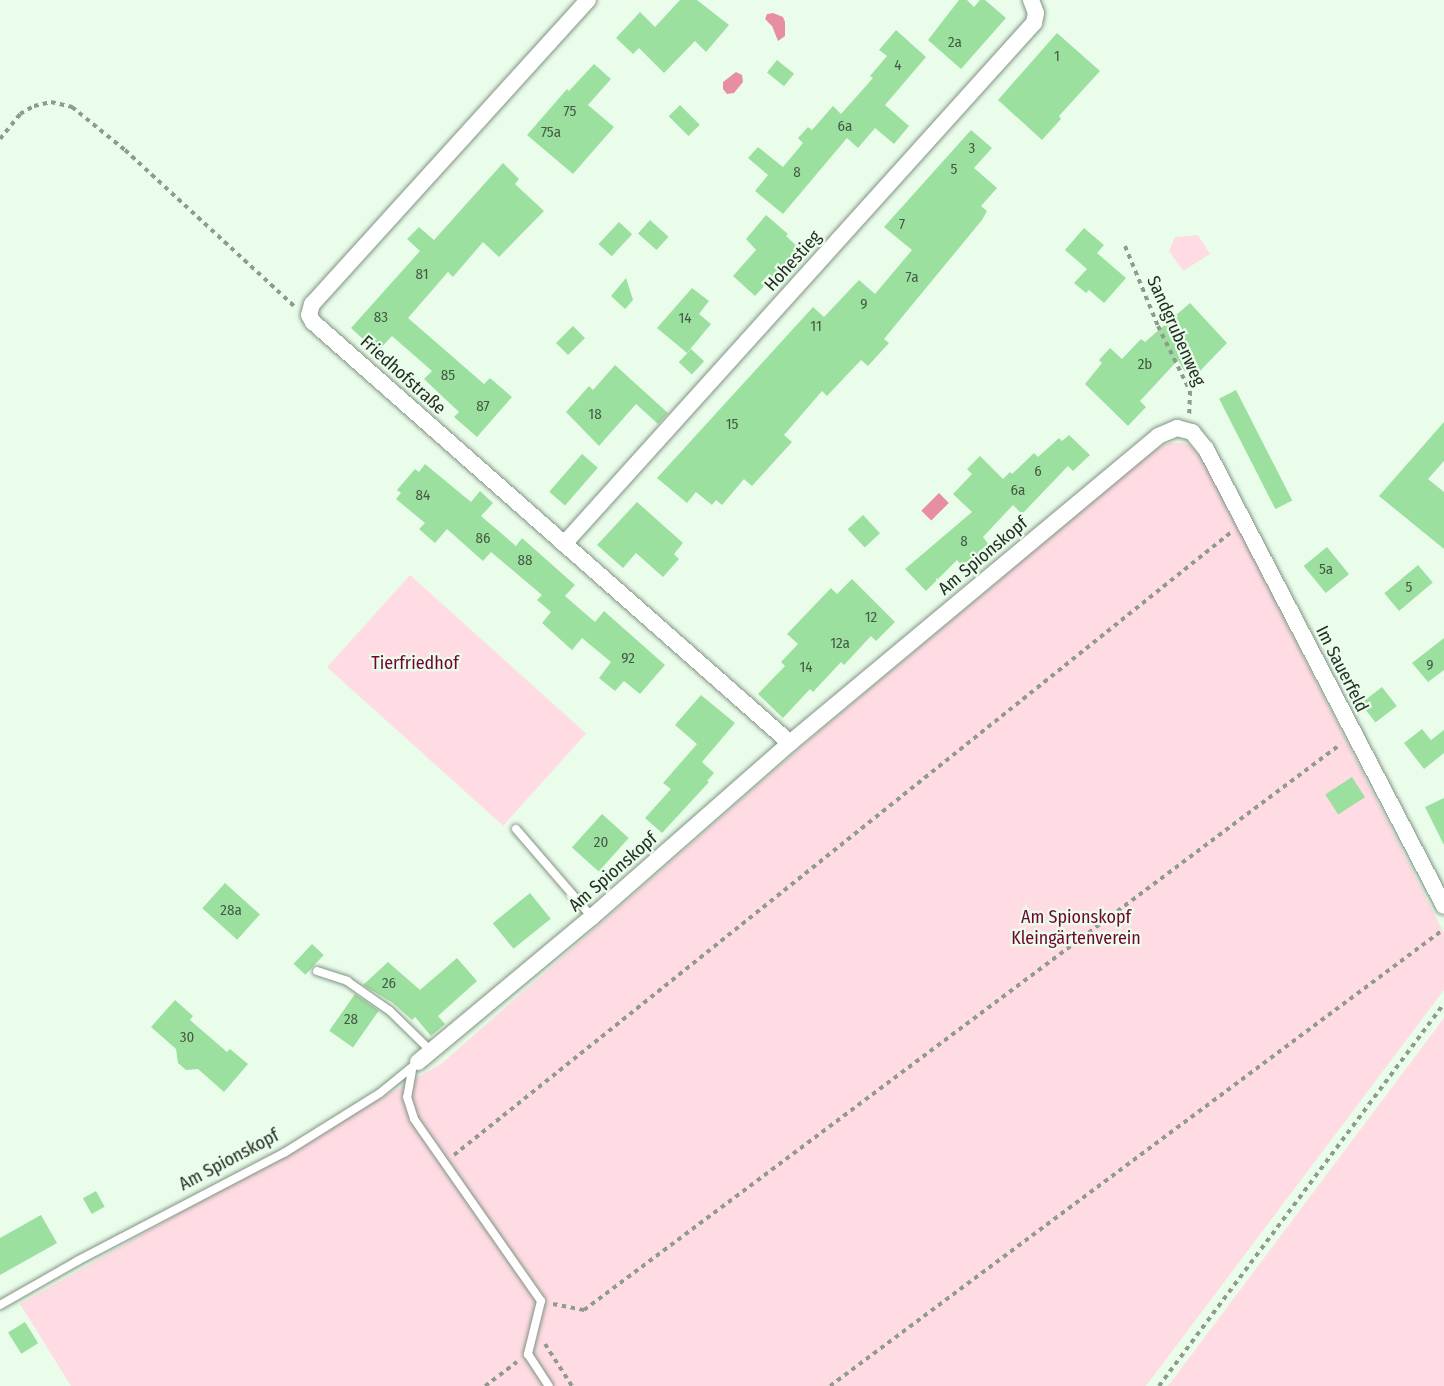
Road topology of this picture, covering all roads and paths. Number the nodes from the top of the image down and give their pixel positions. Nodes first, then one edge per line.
1 (588, 0) edge
2 (1031, 0) edge
3 (0, 139) edge
4 (1125, 246) dead end
5 (308, 314) junction
6 (1184, 429) junction
7 (1244, 522) junction
8 (564, 544) junction
9 (1355, 735) junction
10 (790, 743) junction
11 (516, 829) dead end
12 (1444, 906) edge
13 (592, 917) junction
14 (1444, 929) edge
15 (317, 970) dead end
16 (1444, 1004) edge
17 (424, 1057) junction
18 (444, 1163) junction
19 (541, 1301) junction
20 (0, 1305) edge
21 (534, 1328) junction
22 (528, 1354) junction
23 (485, 1386) edge
24 (549, 1386) edge
25 (572, 1386) edge
26 (830, 1386) edge
27 (1159, 1386) edge

1 - 5 street
2 - 8 street, Hohestieg
3 - 5 path
4 - 6 path, Sandgrubenweg
5 - 8 street, Friedhofstraße
6 - 7 street, Im Sauerfeld
6 - 10 street, Am Spionskopf
7 - 9 street, Im Sauerfeld
7 - 18 path
8 - 10 street, Friedhofstraße
9 - 12 street, Im Sauerfeld
9 - 19 path
10 - 13 street, Am Spionskopf
11 - 13 lane
13 - 17 street, Am Spionskopf
14 - 26 path
15 - 17 lane
16 - 27 path
17 - 18 lane
17 - 20 lane, Am Spionskopf
18 - 19 lane
19 - 21 lane
21 - 22 lane
21 - 25 path
22 - 23 path
22 - 24 lane

